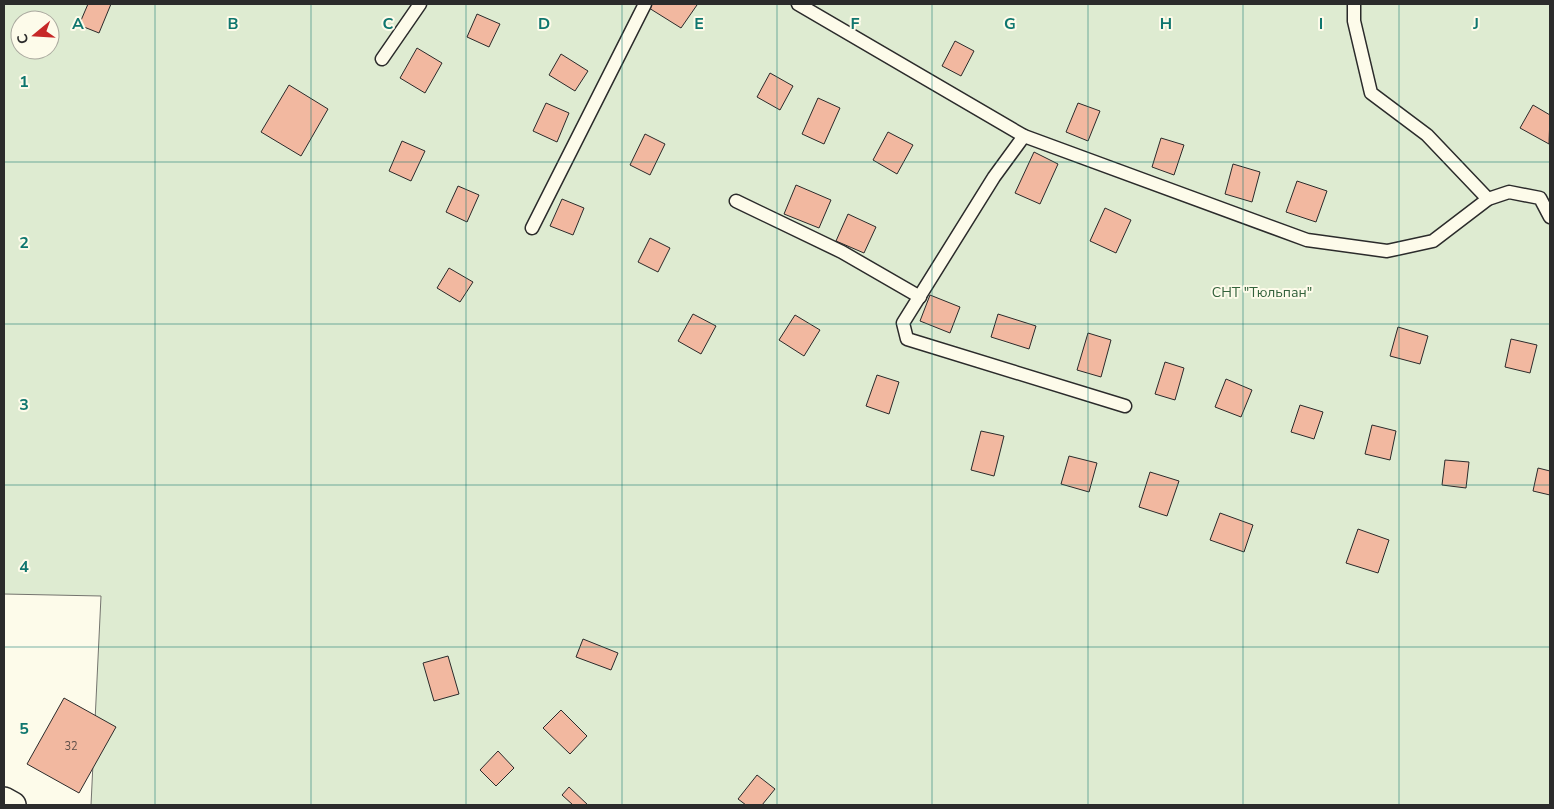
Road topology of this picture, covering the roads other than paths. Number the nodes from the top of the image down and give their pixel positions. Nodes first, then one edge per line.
1 (420, 4) edge
2 (645, 4) edge
3 (798, 4) edge
4 (1354, 4) edge
5 (382, 59) dead end
6 (1024, 136) junction
7 (1488, 199) junction
8 (736, 201) dead end
9 (1550, 217) edge
10 (532, 228) dead end
11 (920, 298) junction
12 (1126, 406) dead end
13 (4, 800) edge
14 (13, 805) edge

1 - 5 lane
2 - 10 lane
3 - 6 lane
4 - 7 lane
6 - 7 lane
6 - 11 lane
7 - 9 lane
8 - 11 lane
11 - 12 lane
13 - 14 street

